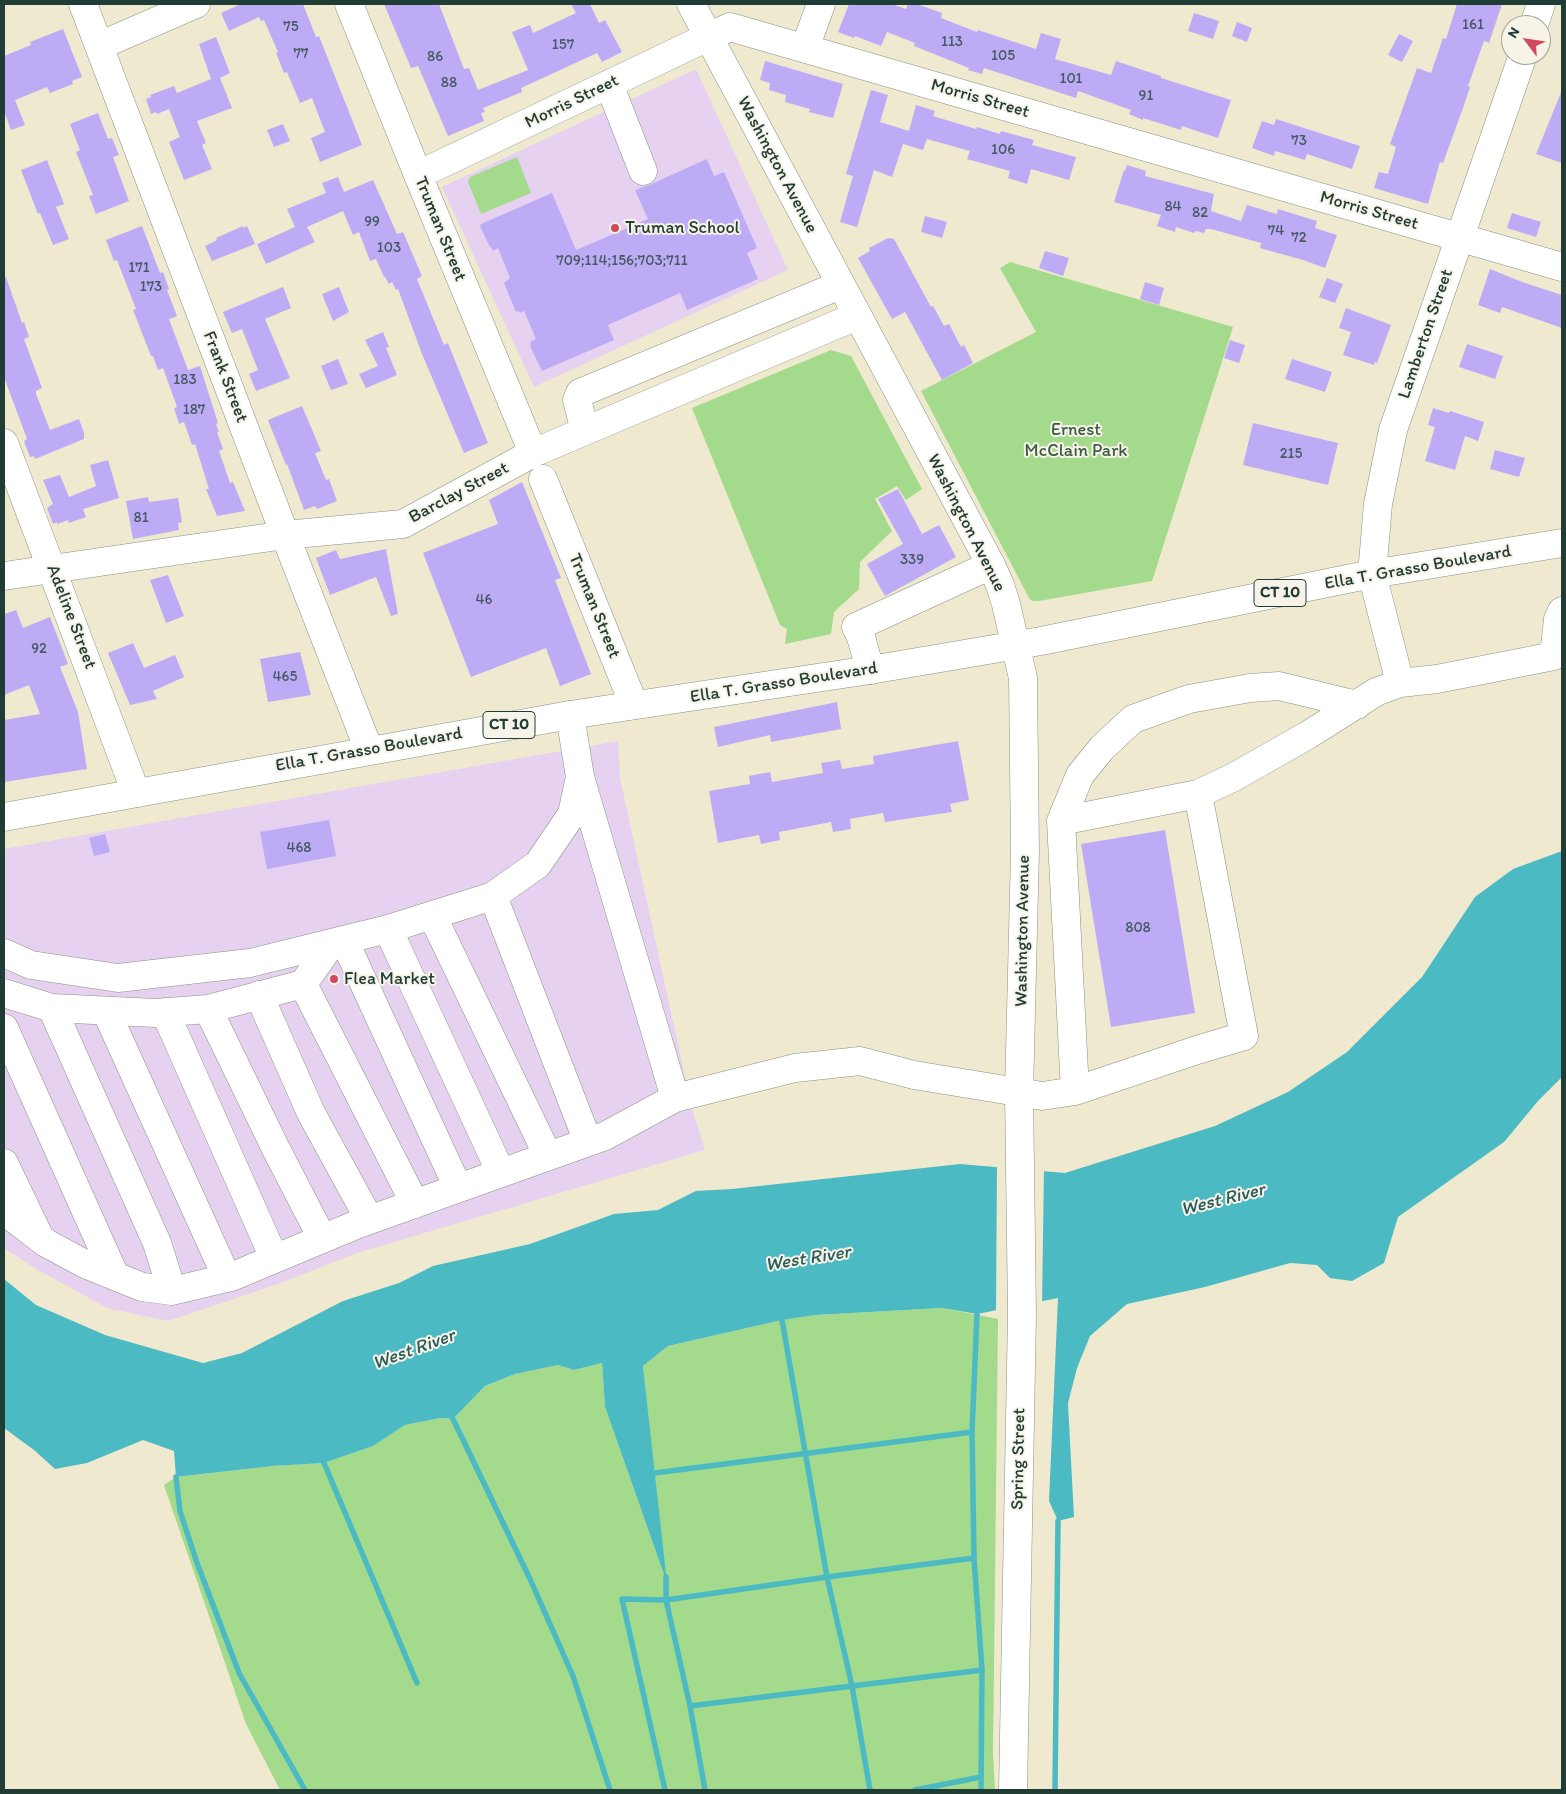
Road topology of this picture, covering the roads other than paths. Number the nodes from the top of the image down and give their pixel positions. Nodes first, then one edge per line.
1 (83, 4) edge
2 (196, 4) edge
3 (349, 4) edge
4 (691, 4) edge
5 (821, 4) edge
6 (709, 36) junction
7 (99, 46) junction
8 (805, 48) junction
9 (1519, 65) edge
10 (609, 84) junction
11 (642, 171) dead end
12 (418, 175) junction
13 (1459, 237) junction
14 (1562, 266) edge
15 (840, 285) junction
16 (857, 316) junction
17 (585, 431) junction
18 (4, 443) edge
19 (533, 453) junction
20 (543, 479) dead end
21 (285, 535) junction
22 (1562, 542) edge
23 (991, 565) junction
24 (52, 568) junction
25 (1372, 574) junction
26 (4, 576) edge
27 (1562, 612) edge
28 (1016, 645) junction
29 (870, 670) junction
30 (1400, 683) junction
31 (634, 705) junction
32 (1357, 705) junction
33 (570, 714) junction
34 (370, 750) junction
35 (580, 777) junction
36 (136, 793) junction
37 (1198, 794) junction
38 (4, 816) edge
39 (1061, 821) junction
40 (493, 896) junction
41 (432, 915) junction
42 (388, 929) junction
43 (338, 941) junction
44 (4, 953) edge
45 (303, 984) junction
46 (4, 993) edge
47 (260, 995) junction
48 (52, 1008) junction
49 (208, 1008) junction
50 (106, 1011) junction
51 (165, 1012) junction
52 (4, 1028) edge
53 (1075, 1091) junction
54 (1019, 1093) junction
55 (675, 1098) junction
56 (1020, 1128) joint
57 (588, 1142) junction
58 (548, 1156) junction
59 (4, 1163) edge
60 (502, 1173) junction
61 (458, 1188) junction
62 (414, 1204) junction
63 (4, 1211) edge
64 (369, 1220) junction
65 (322, 1238) junction
66 (40, 1239) junction
67 (274, 1258) junction
68 (115, 1276) junction
69 (227, 1278) junction
70 (172, 1291) junction
71 (1013, 1790) edge

1 - 7 street, Frank Street
2 - 7 street
3 - 12 street, Truman Street
4 - 6 street, Washington Avenue
5 - 8 street
6 - 8 street, Morris Street
6 - 10 street, Morris Street
6 - 15 street, Washington Avenue
7 - 21 street, Frank Street
8 - 13 street, Morris Street
9 - 13 street, Lamberton Street
10 - 11 street
10 - 12 street, Morris Street
12 - 19 street, Truman Street
13 - 14 street, Morris Street
13 - 25 street, Lamberton Street
15 - 16 street, Washington Avenue
15 - 17 street
16 - 17 street, Barclay Street
16 - 23 street, Washington Avenue
17 - 19 street, Barclay Street
18 - 24 street, Adeline Street
19 - 21 street, Barclay Street
20 - 31 street, Truman Street
21 - 24 street, Barclay Street
21 - 34 street, Frank Street
22 - 25 street, Ella T. Grasso Boulevard / CT 10
23 - 28 street, Washington Avenue
23 - 29 street
24 - 26 street, Barclay Street
24 - 36 street, Adeline Street
25 - 28 street, Ella T. Grasso Boulevard / CT 10
25 - 30 street, Lamberton Street
27 - 30 street
28 - 29 street, Ella T. Grasso Boulevard / CT 10
28 - 54 street, Washington Avenue
29 - 31 street, Ella T. Grasso Boulevard / CT 10
30 - 32 street
31 - 33 street, Ella T. Grasso Boulevard / CT 10
32 - 37 street
32 - 39 street
33 - 34 street, Ella T. Grasso Boulevard / CT 10
33 - 35 street
34 - 36 street, Ella T. Grasso Boulevard / CT 10
35 - 40 street
35 - 55 street
36 - 38 street, Ella T. Grasso Boulevard / CT 10
37 - 39 street
37 - 53 street
39 - 53 street
40 - 41 street
40 - 57 street
41 - 42 street
41 - 58 street
42 - 43 street
42 - 60 street
43 - 44 street
43 - 45 street
43 - 61 street
45 - 47 street
45 - 62 street
46 - 48 street
47 - 49 street
47 - 64 street
48 - 50 street
48 - 70 street
49 - 51 street
49 - 65 street
50 - 51 street
50 - 69 street
51 - 67 street
52 - 68 street
53 - 54 street
54 - 55 street
54 - 56 street, Washington Avenue
55 - 57 street
56 - 71 street, Spring Street
57 - 58 street
58 - 60 street
59 - 66 street
60 - 61 street
61 - 62 street
62 - 64 street
63 - 66 street
64 - 65 street
65 - 67 street
66 - 68 street
67 - 69 street
68 - 70 street
69 - 70 street

